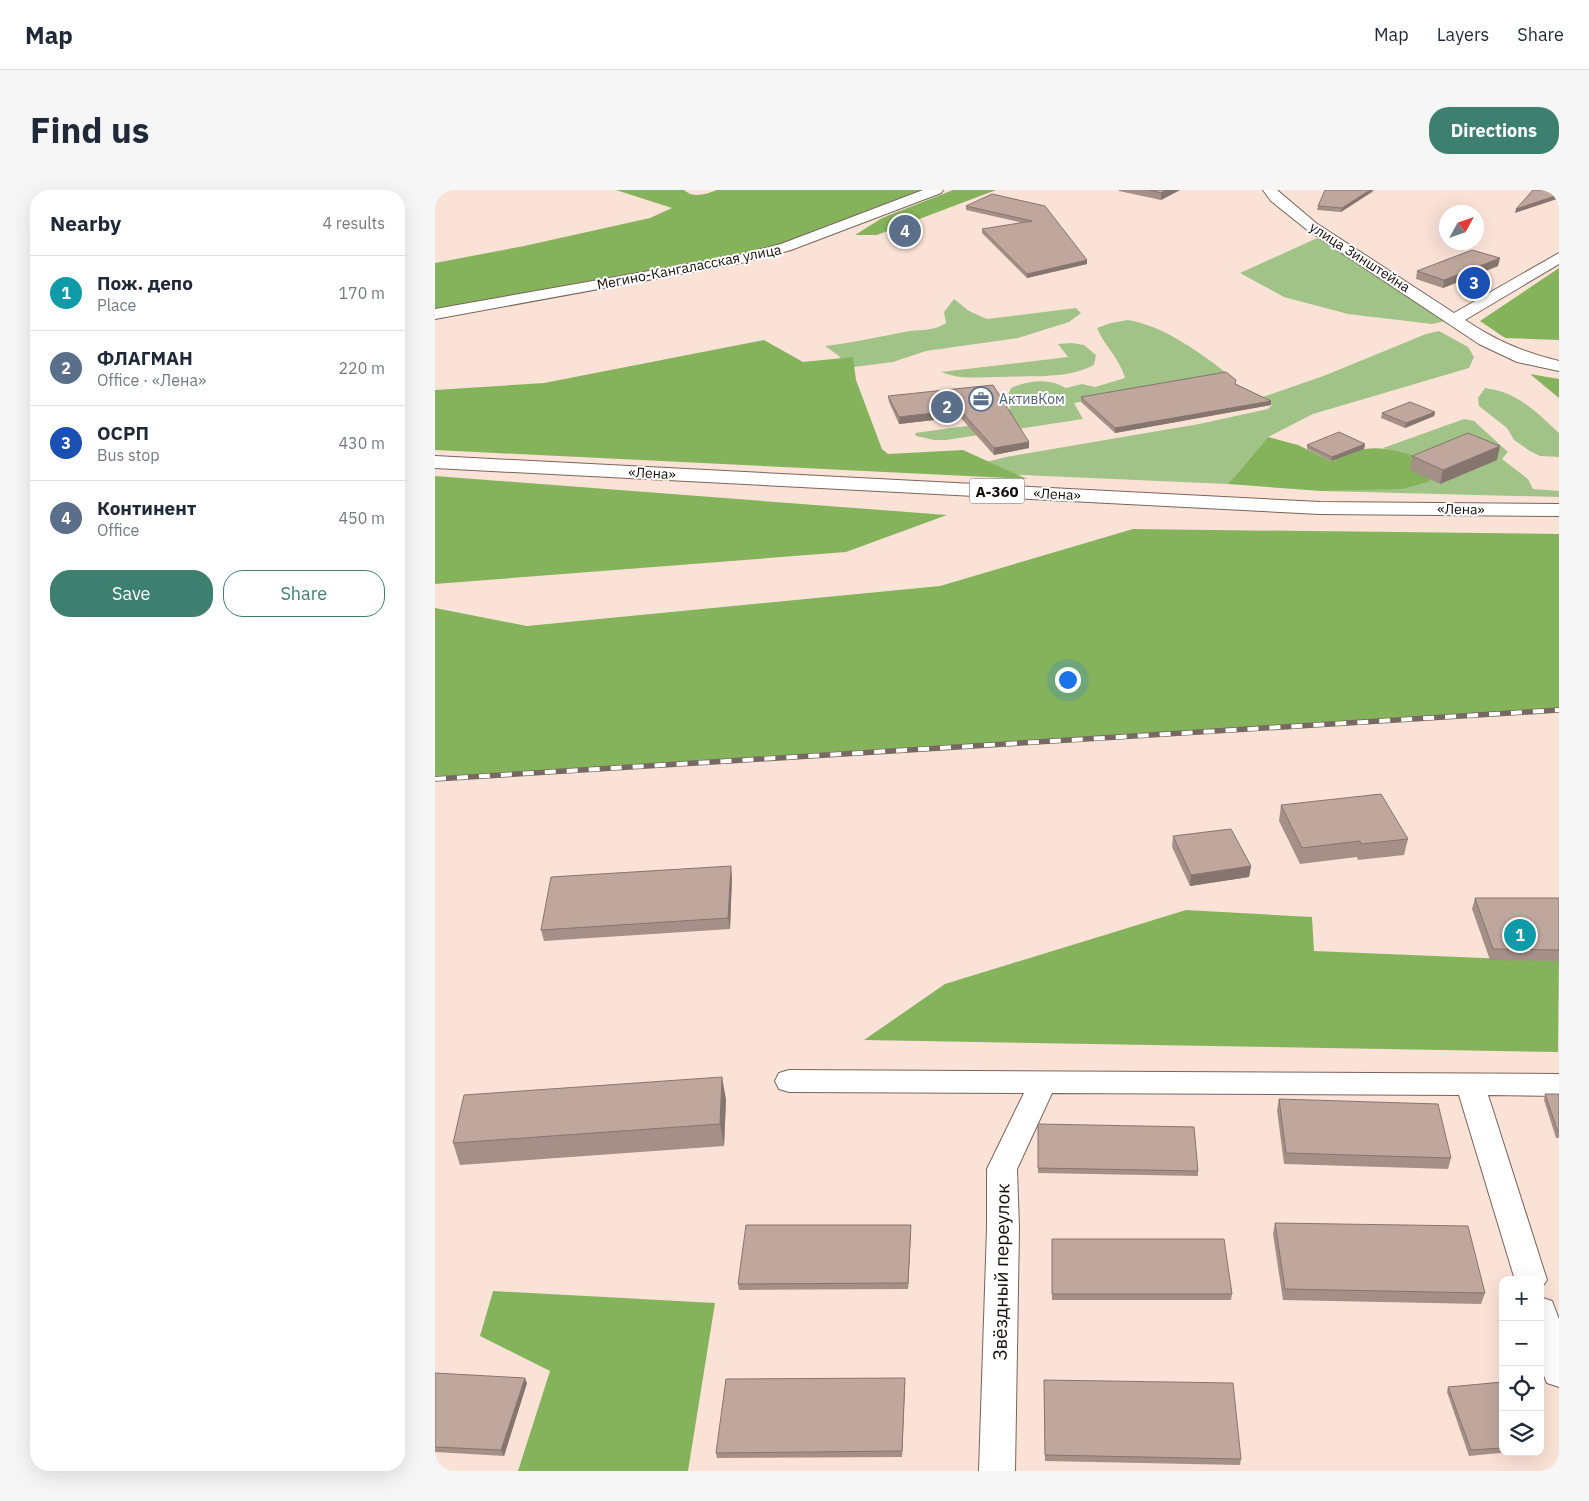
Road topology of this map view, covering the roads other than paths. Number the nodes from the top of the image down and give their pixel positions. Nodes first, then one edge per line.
1 (936, 190) edge
2 (1270, 190) edge
3 (1559, 258) edge
4 (435, 314) edge
5 (1455, 319) junction
6 (1559, 366) edge
7 (435, 462) edge
8 (1559, 510) edge
9 (789, 1080) dead end
10 (1043, 1082) junction
11 (1471, 1084) junction
12 (1559, 1085) edge
13 (1530, 1276) edge
14 (1543, 1321) edge
15 (1559, 1372) edge
16 (997, 1471) edge

1 - 4 main road, Мегино-Кангаласская улица
2 - 5 main road, улица Зинштейна
3 - 5 main road
5 - 6 main road, улица Зинштейна
7 - 8 main road, «Лена» / А-360
9 - 10 street
10 - 11 street
10 - 16 street, Звёздный переулок
11 - 12 street
11 - 13 street
14 - 15 street

